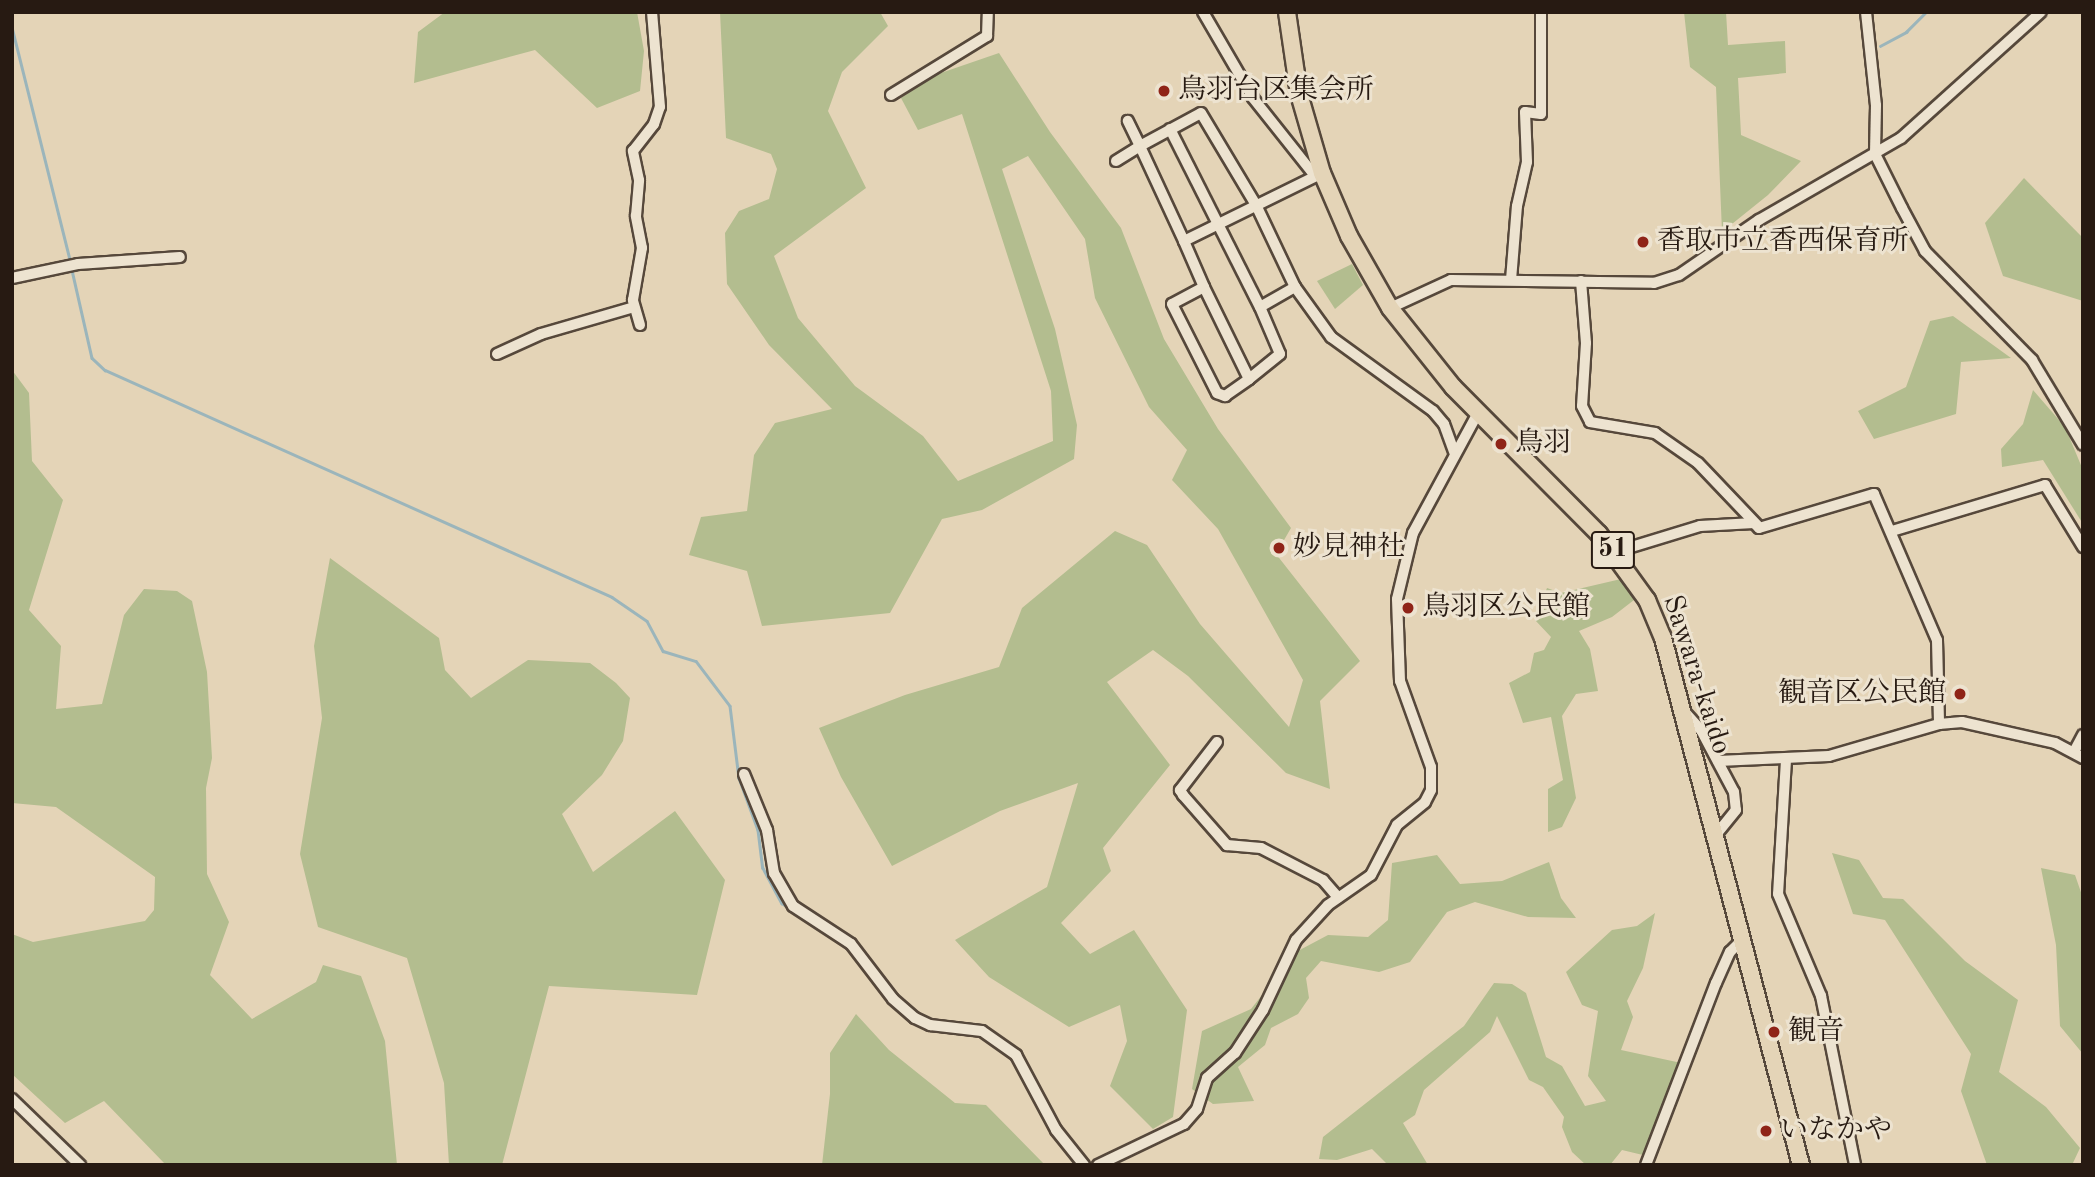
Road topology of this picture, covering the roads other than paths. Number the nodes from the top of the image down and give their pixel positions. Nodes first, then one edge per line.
1 (652, 12) edge
2 (988, 12) edge
3 (1203, 12) edge
4 (1287, 12) edge
5 (1541, 12) edge
6 (1866, 12) edge
7 (2041, 12) edge
8 (891, 95) dead end
9 (1128, 121) dead end
10 (1170, 129) junction
11 (1140, 146) junction
12 (1875, 154) junction
13 (1116, 161) dead end
14 (1319, 175) junction
15 (1256, 205) junction
16 (1220, 223) junction
17 (1184, 241) junction
18 (180, 257) dead end
19 (12, 278) edge
20 (1511, 280) junction
21 (1581, 281) junction
22 (1205, 287) junction
23 (1295, 287) junction
24 (634, 307) junction
25 (1260, 307) junction
26 (1390, 309) junction
27 (640, 325) dead end
28 (497, 354) dead end
29 (1249, 379) junction
30 (1478, 413) junction
31 (2083, 445) edge
32 (1454, 452) junction
33 (1759, 528) junction
34 (1892, 531) junction
35 (2078, 532) edge
36 (2083, 547) edge
37 (1615, 552) junction
38 (1682, 709) junction
39 (1939, 724) junction
40 (2083, 735) edge
41 (1217, 742) dead end
42 (2079, 754) edge
43 (1786, 760) junction
44 (1718, 761) junction
45 (744, 774) dead end
46 (1716, 835) junction
47 (1338, 897) junction
48 (1742, 940) junction
49 (12, 1098) edge
50 (80, 1165) edge
51 (1084, 1165) edge
52 (1098, 1165) edge
53 (1646, 1165) edge
54 (1801, 1165) edge
55 (1855, 1165) edge

1 - 24 street
2 - 8 street
3 - 14 street
4 - 14 highway, Sawara-kaido / 51
5 - 20 street
6 - 12 street
7 - 12 street
9 - 11 street
10 - 11 street
10 - 15 street
10 - 16 street
11 - 13 street
11 - 17 street
12 - 21 street
12 - 31 street
14 - 15 street
14 - 26 highway, Sawara-kaido / 51
15 - 16 street
15 - 23 street
16 - 17 street
16 - 25 street
17 - 22 street
18 - 19 street
20 - 21 street
20 - 26 street
21 - 33 street
22 - 29 street
22 - 29 street
23 - 25 street
23 - 32 street
24 - 27 street
24 - 28 street
25 - 29 street
26 - 30 highway, Sawara-kaido / 51
30 - 32 street
30 - 37 highway, Sawara-kaido / 51
32 - 47 street
33 - 34 street
33 - 37 street
34 - 35 street
34 - 39 street
35 - 36 street
37 - 38 highway, Sawara-kaido / 51
38 - 44 street
38 - 46 highway, Sawara-kaido / 51
39 - 42 street
39 - 43 street
40 - 42 street
41 - 47 street
43 - 44 street
43 - 55 street
44 - 46 street
45 - 51 street
46 - 48 highway, Sawara-kaido / 51
47 - 52 street
48 - 53 street
48 - 54 highway, Sawara-kaido / 51
49 - 50 street

